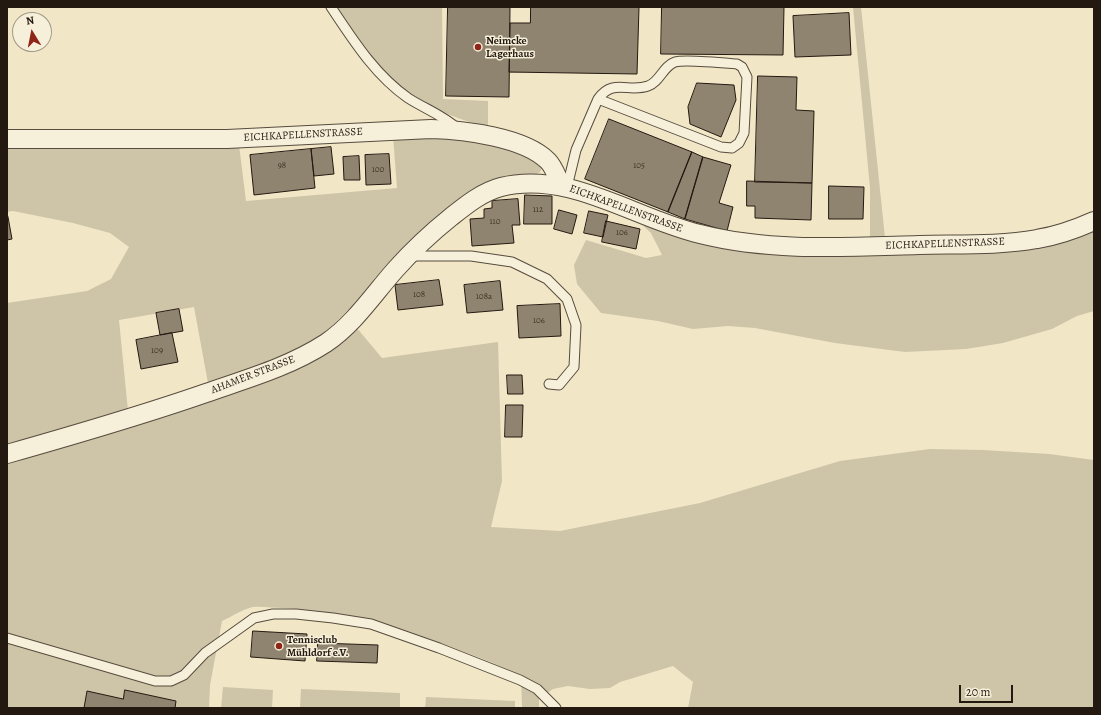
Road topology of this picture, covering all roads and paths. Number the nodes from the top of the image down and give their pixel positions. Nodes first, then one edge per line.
1 (331, 7) edge
2 (598, 99) junction
3 (459, 130) junction
4 (7, 139) edge
5 (564, 186) junction
6 (1094, 221) edge
7 (408, 256) junction
8 (549, 384) dead end
9 (7, 454) edge
10 (7, 638) edge
11 (556, 708) edge

1 - 3 lane
2 - 2 lane
2 - 5 lane
3 - 4 street, EICHKAPELLENSTRASSE
3 - 5 street, EICHKAPELLENSTRASSE
5 - 6 street, EICHKAPELLENSTRASSE
5 - 7 street, AHAMER STRASSE
7 - 8 lane
7 - 9 street, AHAMER STRASSE
10 - 11 lane

